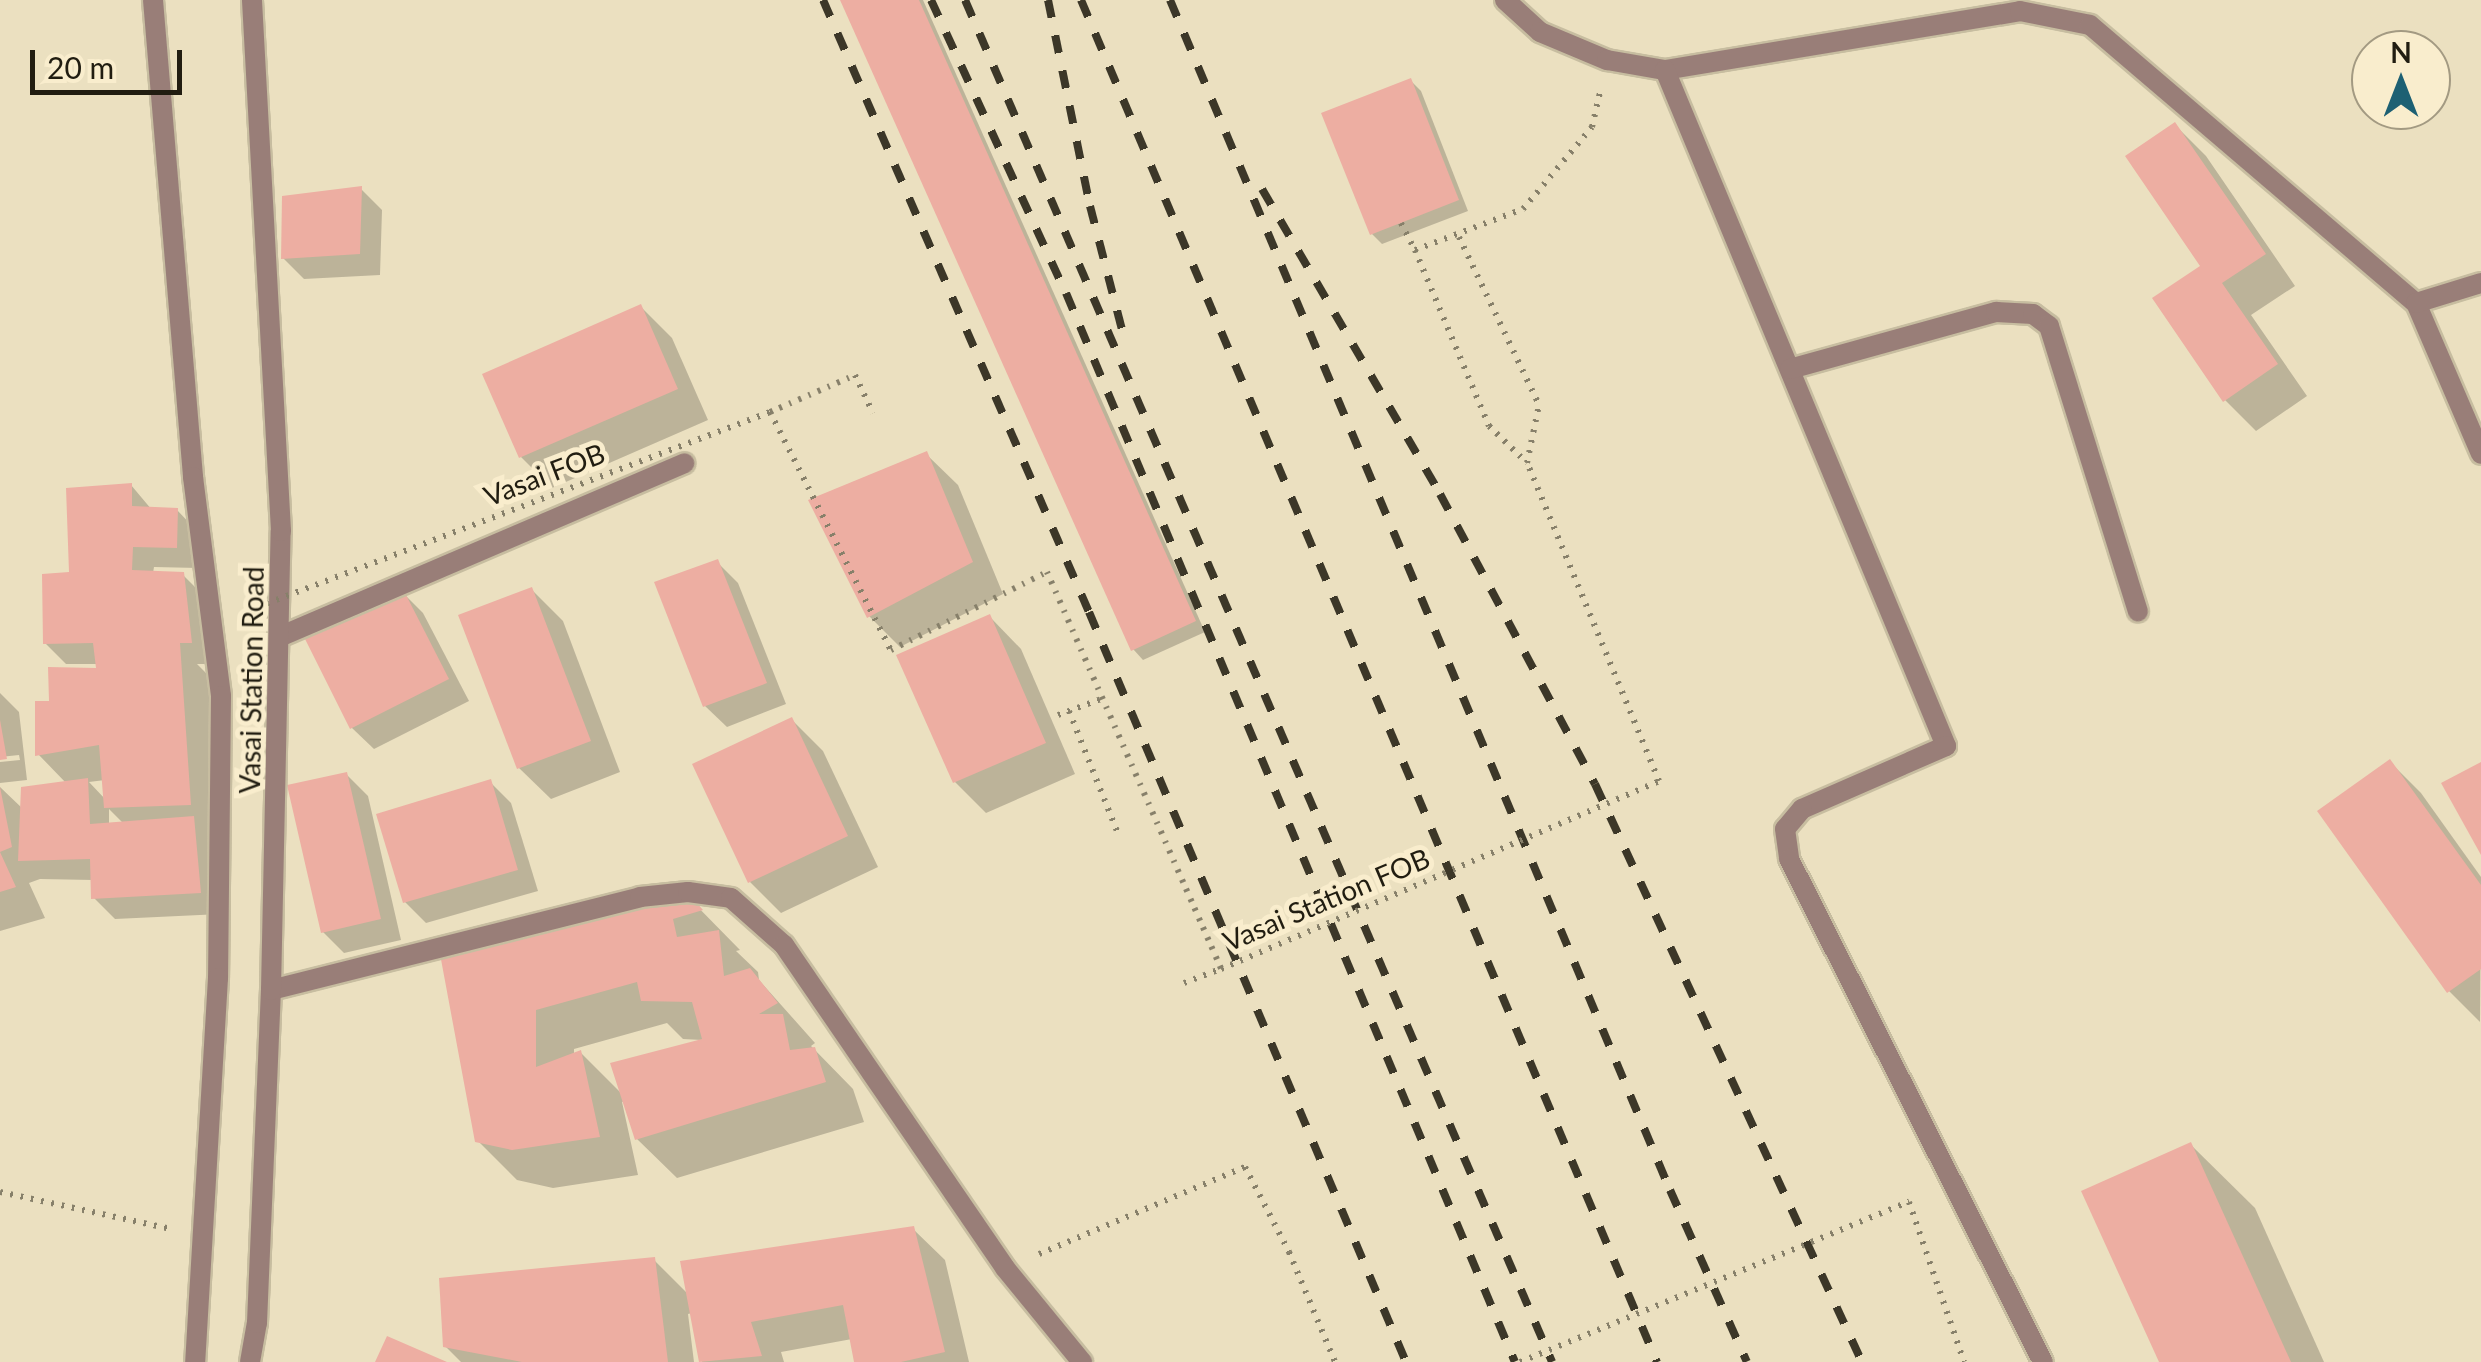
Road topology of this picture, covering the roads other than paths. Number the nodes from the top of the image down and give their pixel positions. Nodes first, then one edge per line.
1 (153, 0) edge
2 (252, 0) edge
3 (1505, 0) edge
4 (1665, 70) junction
5 (2481, 283) edge
6 (2416, 304) junction
7 (1790, 370) junction
8 (2481, 454) edge
9 (684, 463) dead end
10 (2138, 611) dead end
11 (279, 637) junction
12 (271, 990) junction
13 (195, 1362) edge
14 (250, 1362) edge
15 (1082, 1362) edge
16 (2043, 1362) edge

1 - 13 street
2 - 11 street, Vasai Station Road
3 - 4 street
4 - 6 street
4 - 7 street
5 - 6 street
6 - 8 street
7 - 10 street
7 - 16 street
9 - 11 street
11 - 12 street, Vasai Station Road
12 - 14 street, Vasai Station Road
12 - 15 street

